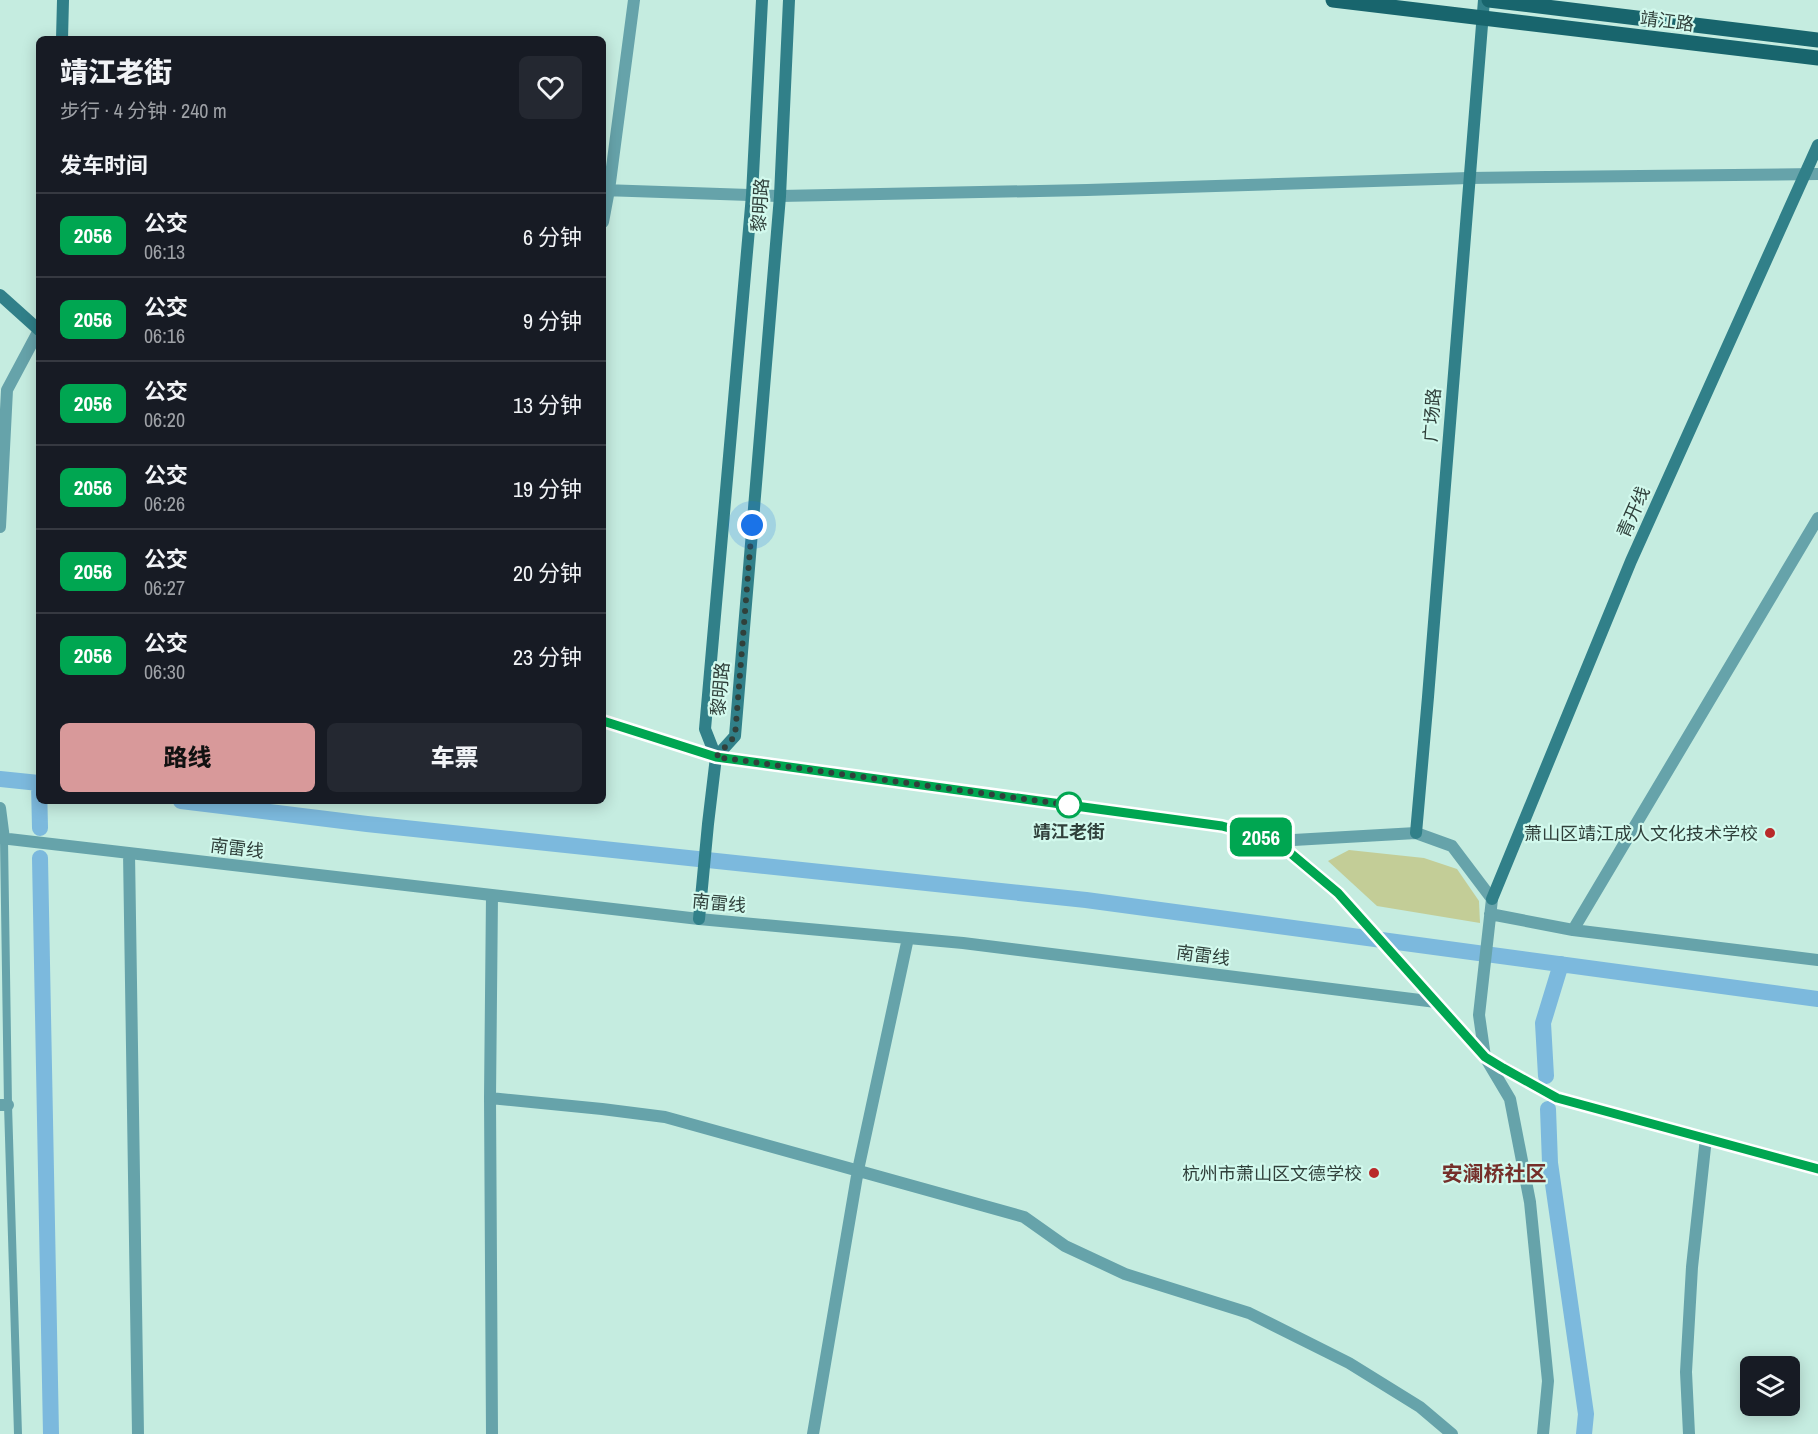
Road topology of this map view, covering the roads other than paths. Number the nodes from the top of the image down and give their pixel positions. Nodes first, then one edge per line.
1 (63, 0) edge
2 (634, 0) edge
3 (762, 0) edge
4 (789, 0) edge
5 (1334, 0) edge
6 (1484, 0) edge
7 (1489, 0) edge
8 (1481, 18) junction
9 (62, 36) edge
10 (1818, 40) edge
11 (1818, 58) edge
12 (1818, 145) edge
13 (1812, 174) edge
14 (1469, 178) junction
15 (606, 190) edge
16 (752, 195) junction
17 (780, 196) junction
18 (0, 295) edge
19 (36, 327) edge
20 (36, 336) edge
21 (1818, 518) edge
22 (0, 527) edge
23 (606, 722) edge
24 (716, 757) junction
25 (0, 811) edge
26 (1416, 833) junction
27 (2, 838) edge
28 (1276, 841) junction
29 (129, 853) junction
30 (492, 895) junction
31 (1492, 898) junction
32 (699, 919) junction
33 (1489, 919) junction
34 (1573, 930) junction
35 (908, 938) junction
36 (1818, 960) edge
37 (1436, 1002) junction
38 (1485, 1057) junction
39 (490, 1098) junction
40 (4, 1105) edge
41 (1706, 1138) junction
42 (1818, 1169) edge
43 (858, 1170) junction
44 (18, 1434) edge
45 (138, 1434) edge
46 (492, 1434) edge
47 (813, 1434) edge
48 (1452, 1434) edge
49 (1543, 1434) edge
50 (1689, 1434) edge

1 - 9 main road
2 - 15 street
3 - 16 main road, 黎明路
4 - 17 main road, 黎明路
5 - 8 main road, 靖江路
6 - 8 main road, 广场路
7 - 10 main road, 靖江路
8 - 11 main road, 靖江路
8 - 14 main road, 广场路
12 - 13 main road, 青开线
13 - 14 street
13 - 31 main road, 青开线
14 - 17 street
14 - 26 main road, 广场路
15 - 16 street
16 - 17 street
16 - 24 main road, 黎明路
17 - 24 main road, 黎明路
18 - 19 main road
20 - 22 street
21 - 34 street
23 - 24 main road
24 - 28 main road
24 - 32 main road
25 - 27 street
26 - 28 street
26 - 31 street
27 - 29 street, 南雷线
27 - 40 lane
28 - 37 main road
29 - 30 street, 南雷线
29 - 45 street
30 - 32 street, 南雷线
30 - 39 street
31 - 33 street
32 - 35 street, 南雷线
33 - 34 street
33 - 38 street
34 - 36 street
35 - 37 street, 南雷线
35 - 43 street
37 - 38 main road
38 - 41 main road
38 - 49 street
39 - 43 street
39 - 46 street
40 - 44 lane
41 - 42 main road
41 - 50 street
43 - 47 street
43 - 48 street

